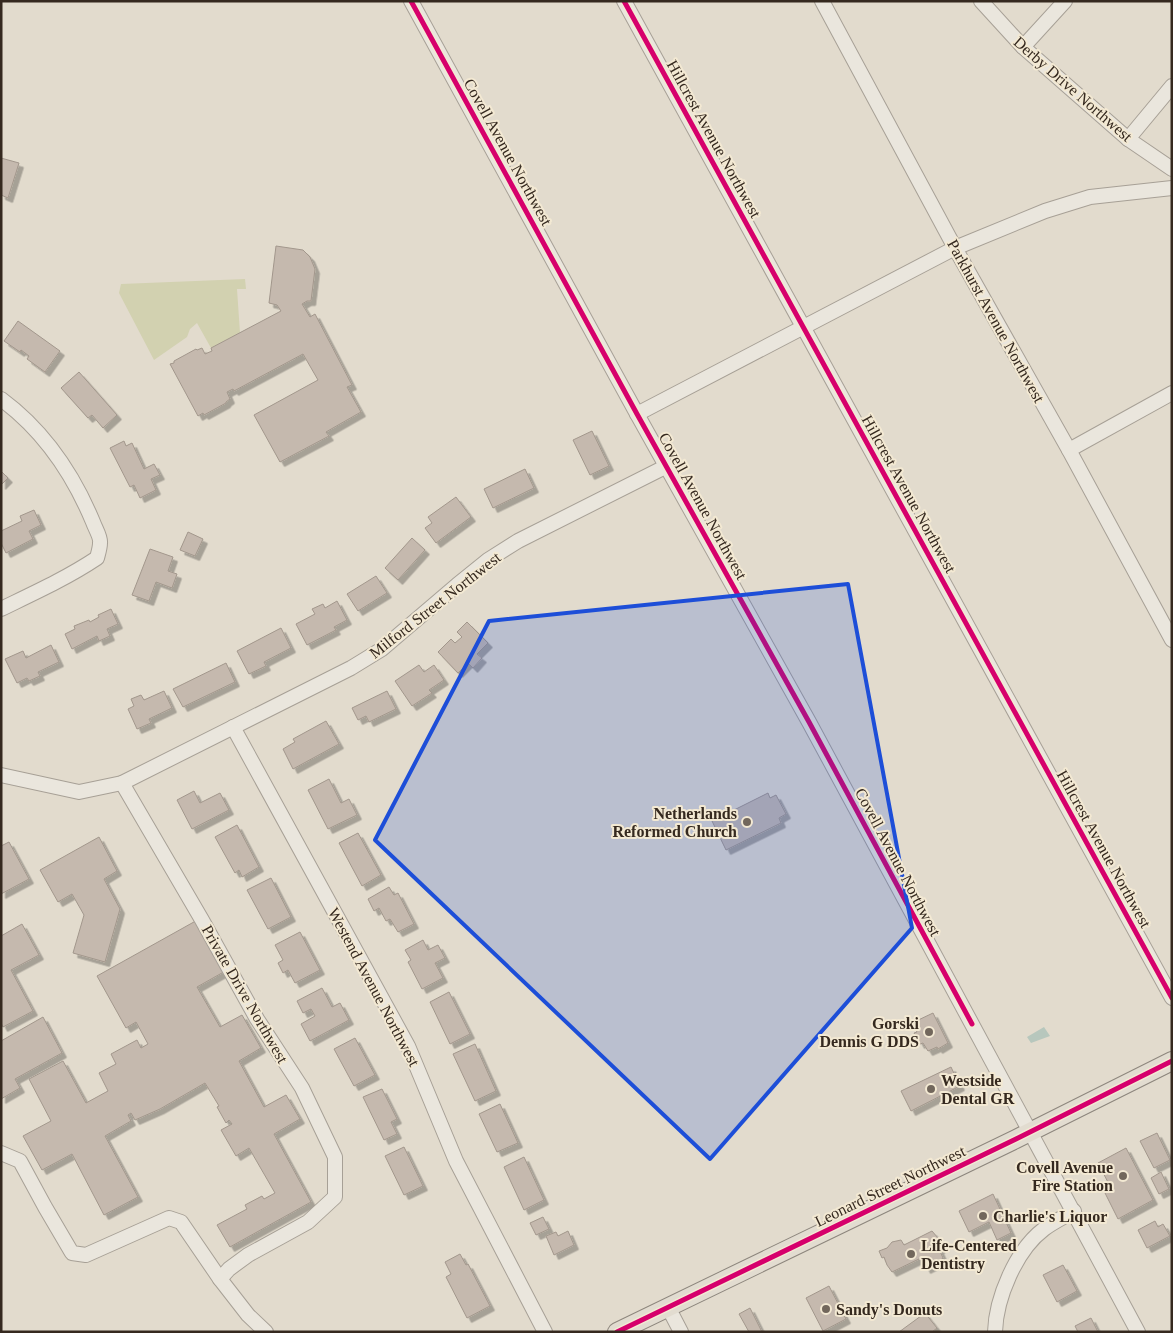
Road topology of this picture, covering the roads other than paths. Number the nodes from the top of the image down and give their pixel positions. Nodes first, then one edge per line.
1 (411, 1) edge
2 (624, 1) edge
3 (822, 1) edge
4 (981, 1) edge
5 (1065, 1) edge
6 (1023, 47) junction
7 (1172, 86) edge
8 (1128, 139) junction
9 (1172, 169) edge
10 (1172, 188) edge
11 (955, 248) junction
12 (803, 327) junction
13 (1172, 393) edge
14 (1, 399) edge
15 (637, 414) junction
16 (1069, 450) junction
17 (667, 466) junction
18 (1, 609) edge
19 (1166, 617) edge
20 (1172, 640) edge
21 (233, 727) junction
22 (1, 775) edge
23 (122, 783) junction
24 (1172, 998) edge
25 (1172, 1061) edge
26 (1030, 1132) junction
27 (1, 1153) edge
28 (1074, 1211) junction
29 (220, 1279) junction
30 (668, 1307) junction
31 (266, 1332) edge
32 (545, 1332) edge
33 (617, 1332) edge
34 (680, 1332) edge
35 (995, 1332) edge
36 (1138, 1332) edge

1 - 15 street, Covell Avenue Northwest
2 - 12 street, Hillcrest Avenue Northwest
3 - 11 street, Parkhurst Avenue Northwest
4 - 6 street, Derby Drive Northwest
5 - 6 street
6 - 8 street, Derby Drive Northwest
7 - 8 street
8 - 9 street, Derby Drive Northwest
10 - 11 street
11 - 12 street
11 - 16 street, Parkhurst Avenue Northwest
12 - 15 street
12 - 24 street, Hillcrest Avenue Northwest
13 - 16 street
14 - 18 street
15 - 17 street, Covell Avenue Northwest
16 - 19 street, Parkhurst Avenue Northwest
17 - 21 street, Milford Street Northwest
17 - 26 street, Covell Avenue Northwest
19 - 20 street, Parkhurst Avenue Northwest
21 - 23 street, Milford Street Northwest
21 - 32 street, Westend Avenue Northwest
22 - 23 street
23 - 29 street, Private Drive Northwest
25 - 26 main road, Leonard Street Northwest
26 - 28 street, Covell Avenue Northwest
26 - 30 main road, Leonard Street Northwest
27 - 29 street
28 - 35 street
28 - 36 street, Covell Avenue Northwest
29 - 31 street
30 - 33 main road, Leonard Street Northwest
30 - 34 street

